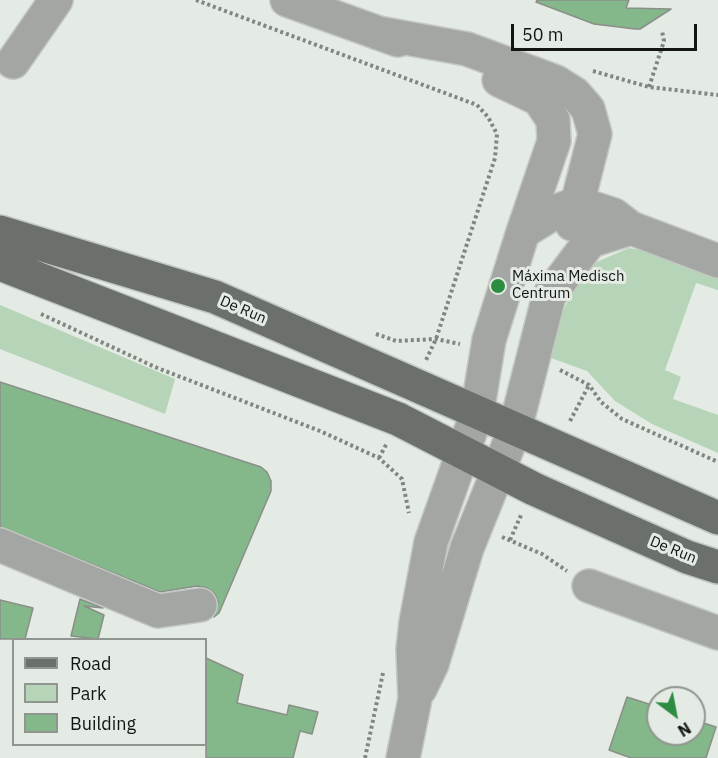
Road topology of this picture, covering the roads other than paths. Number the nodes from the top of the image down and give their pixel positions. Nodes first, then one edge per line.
1 (56, 0) edge
2 (286, 0) edge
3 (378, 33) junction
4 (14, 62) dead end
5 (578, 203) junction
6 (631, 228) junction
7 (0, 232) edge
8 (524, 232) junction
9 (718, 261) edge
10 (0, 264) edge
11 (549, 296) junction
12 (477, 412) junction
13 (515, 429) junction
14 (464, 452) junction
15 (498, 470) junction
16 (718, 518) edge
17 (0, 545) edge
18 (718, 567) edge
19 (588, 586) road end
20 (200, 605) dead end
21 (718, 633) edge
22 (415, 699) junction
23 (403, 758) edge

1 - 4 street
2 - 3 street
3 - 5 street
3 - 8 street
5 - 6 street
5 - 8 street
5 - 11 street
6 - 9 street
6 - 11 street
7 - 12 main road, De Run
8 - 12 street
10 - 14 main road, De Run
11 - 13 street
12 - 13 main road, De Run
12 - 14 street
13 - 15 street
13 - 16 main road, De Run
14 - 15 main road, De Run
14 - 22 street
15 - 18 main road, De Run
15 - 22 street
17 - 20 street
19 - 21 street
22 - 23 street

